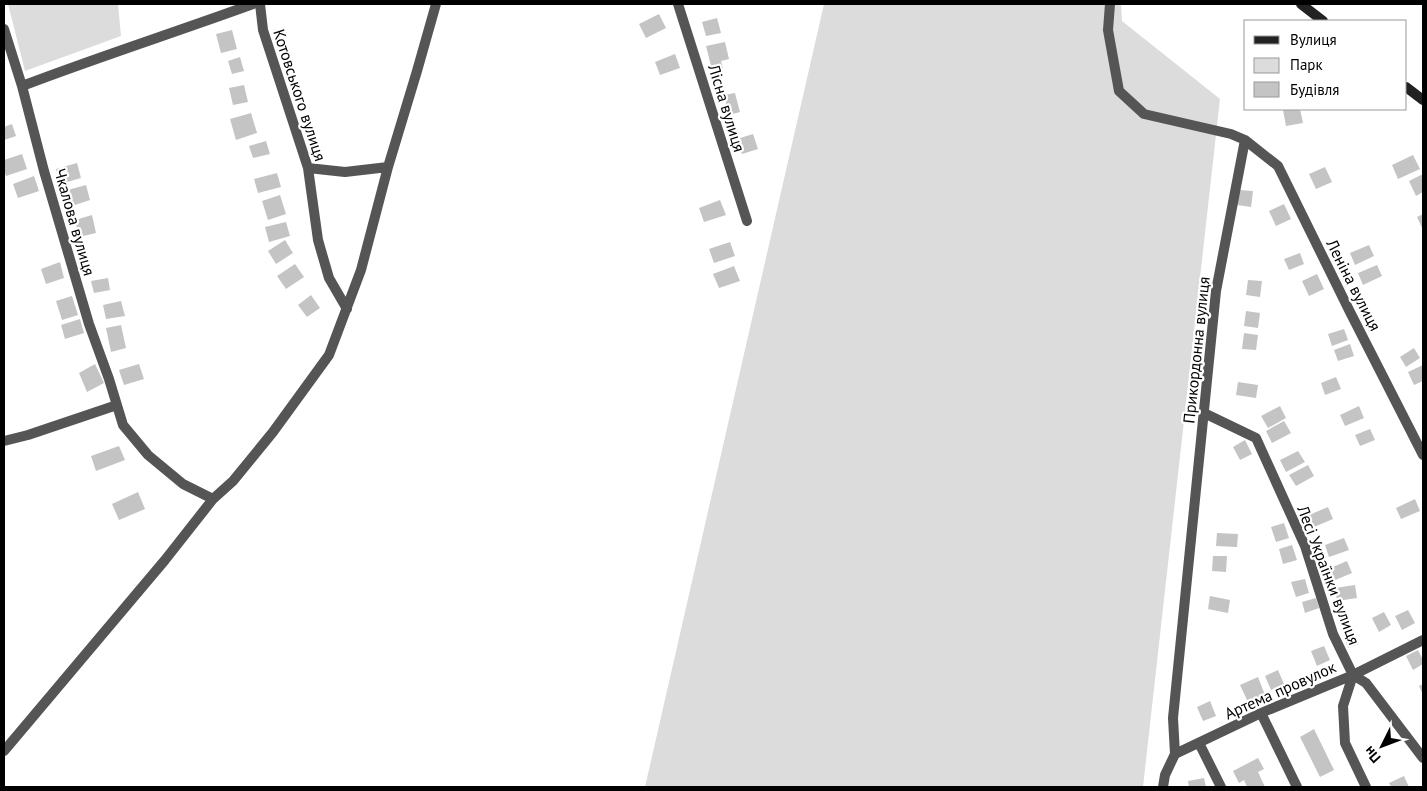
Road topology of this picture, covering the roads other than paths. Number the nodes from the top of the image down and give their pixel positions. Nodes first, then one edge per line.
1 (253, 4) edge
2 (260, 4) edge
3 (436, 4) edge
4 (678, 4) edge
5 (1110, 4) edge
6 (1301, 4) edge
7 (1322, 20) edge
8 (4, 29) edge
9 (6, 46) edge
10 (22, 86) junction
11 (1407, 87) edge
12 (1423, 100) edge
13 (1244, 140) junction
14 (388, 167) junction
15 (308, 168) junction
16 (747, 221) dead end
17 (347, 309) junction
18 (117, 405) junction
19 (1204, 413) junction
20 (4, 441) edge
21 (1423, 454) edge
22 (213, 499) junction
23 (1423, 640) edge
24 (1353, 675) junction
25 (1261, 713) junction
26 (1199, 743) junction
27 (4, 752) edge
28 (1175, 754) junction
29 (1423, 758) edge
30 (1163, 787) edge
31 (1221, 787) edge
32 (1297, 787) edge
33 (1366, 787) edge

1 - 10 street
2 - 15 street, Котовського вулиця
3 - 14 street
4 - 16 street, Лісна вулиця
5 - 13 street
6 - 7 main road
8 - 9 street, Чкалова вулиця
9 - 10 street, Чкалова вулиця
10 - 18 street, Чкалова вулиця
11 - 12 main road
13 - 19 street, Прикордонна вулиця
13 - 21 street, Леніна вулиця
14 - 15 street
14 - 17 street
15 - 17 street, Котовського вулиця
17 - 22 street
18 - 20 street
18 - 22 street, Чкалова вулиця
19 - 24 street, Лесі Українки вулиця
19 - 28 street, Прикордонна вулиця
22 - 27 street
23 - 24 street, Артема провулок
24 - 25 street, Артема провулок
24 - 29 street, Лесі Українки вулиця
24 - 33 street
25 - 26 street, Артема провулок
25 - 32 street
26 - 28 street, Артема провулок
26 - 31 street
28 - 30 street, Прикордонна вулиця

